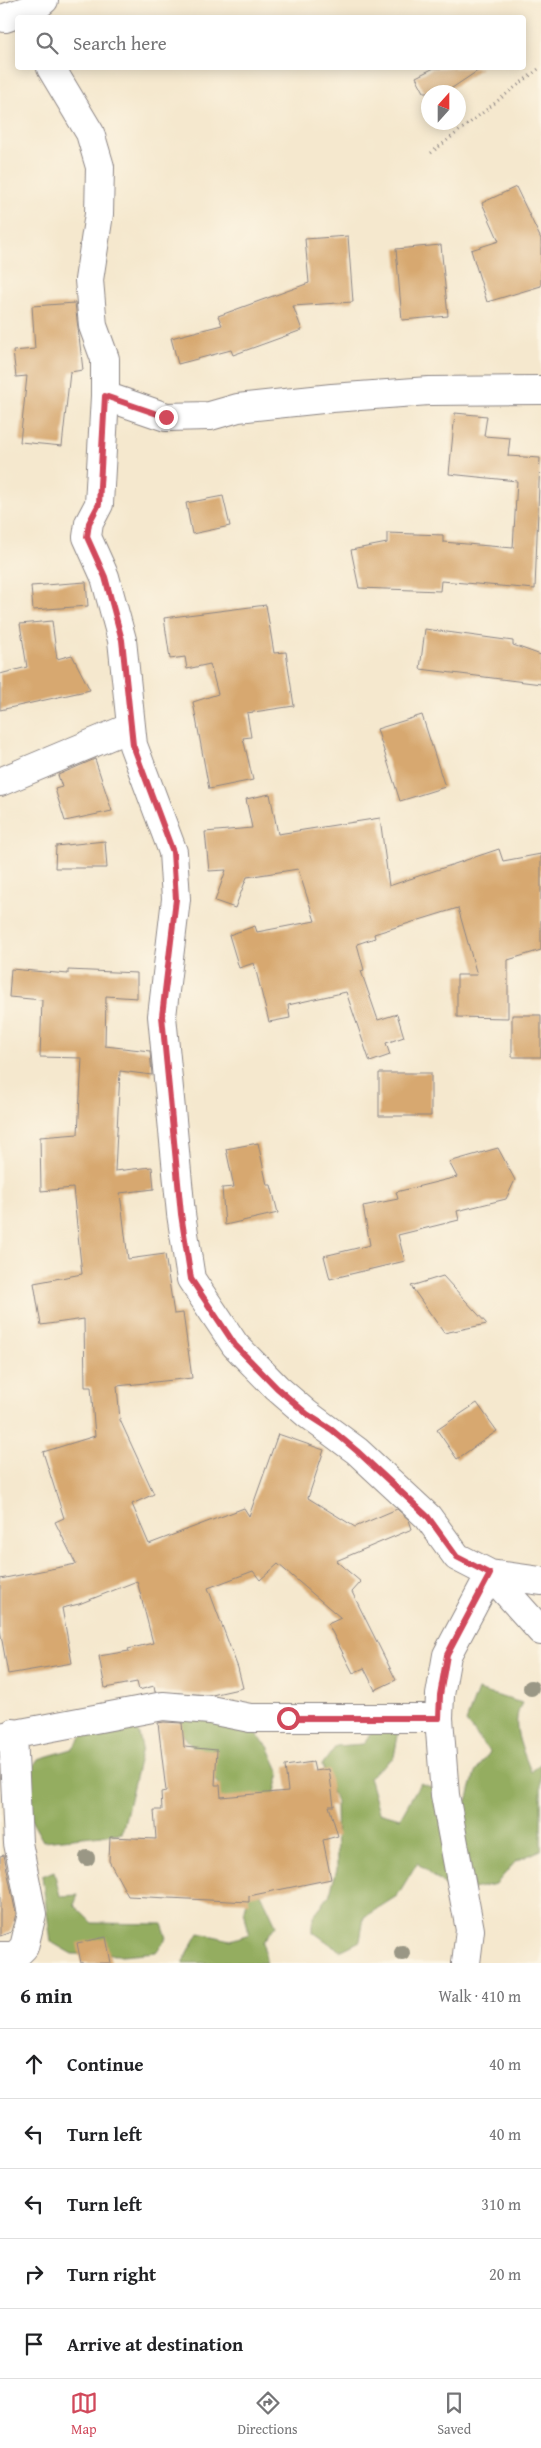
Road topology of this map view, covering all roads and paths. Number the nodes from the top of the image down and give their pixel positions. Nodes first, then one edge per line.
1 (44, 0) edge
2 (19, 15) edge
3 (541, 67) edge
4 (52, 70) edge
5 (431, 153) dead end
6 (541, 390) edge
7 (105, 396) junction
8 (131, 728) junction
9 (0, 782) edge
10 (490, 1574) junction
11 (541, 1581) edge
12 (541, 1631) edge
13 (439, 1718) junction
14 (6, 1735) edge
15 (11, 1958) edge
16 (466, 1963) edge

1 - 2 street
3 - 5 path
4 - 7 street
6 - 7 street
7 - 8 street
8 - 9 street
8 - 10 street
10 - 11 street
10 - 12 street
10 - 13 street
13 - 14 street
13 - 16 street
14 - 15 street

